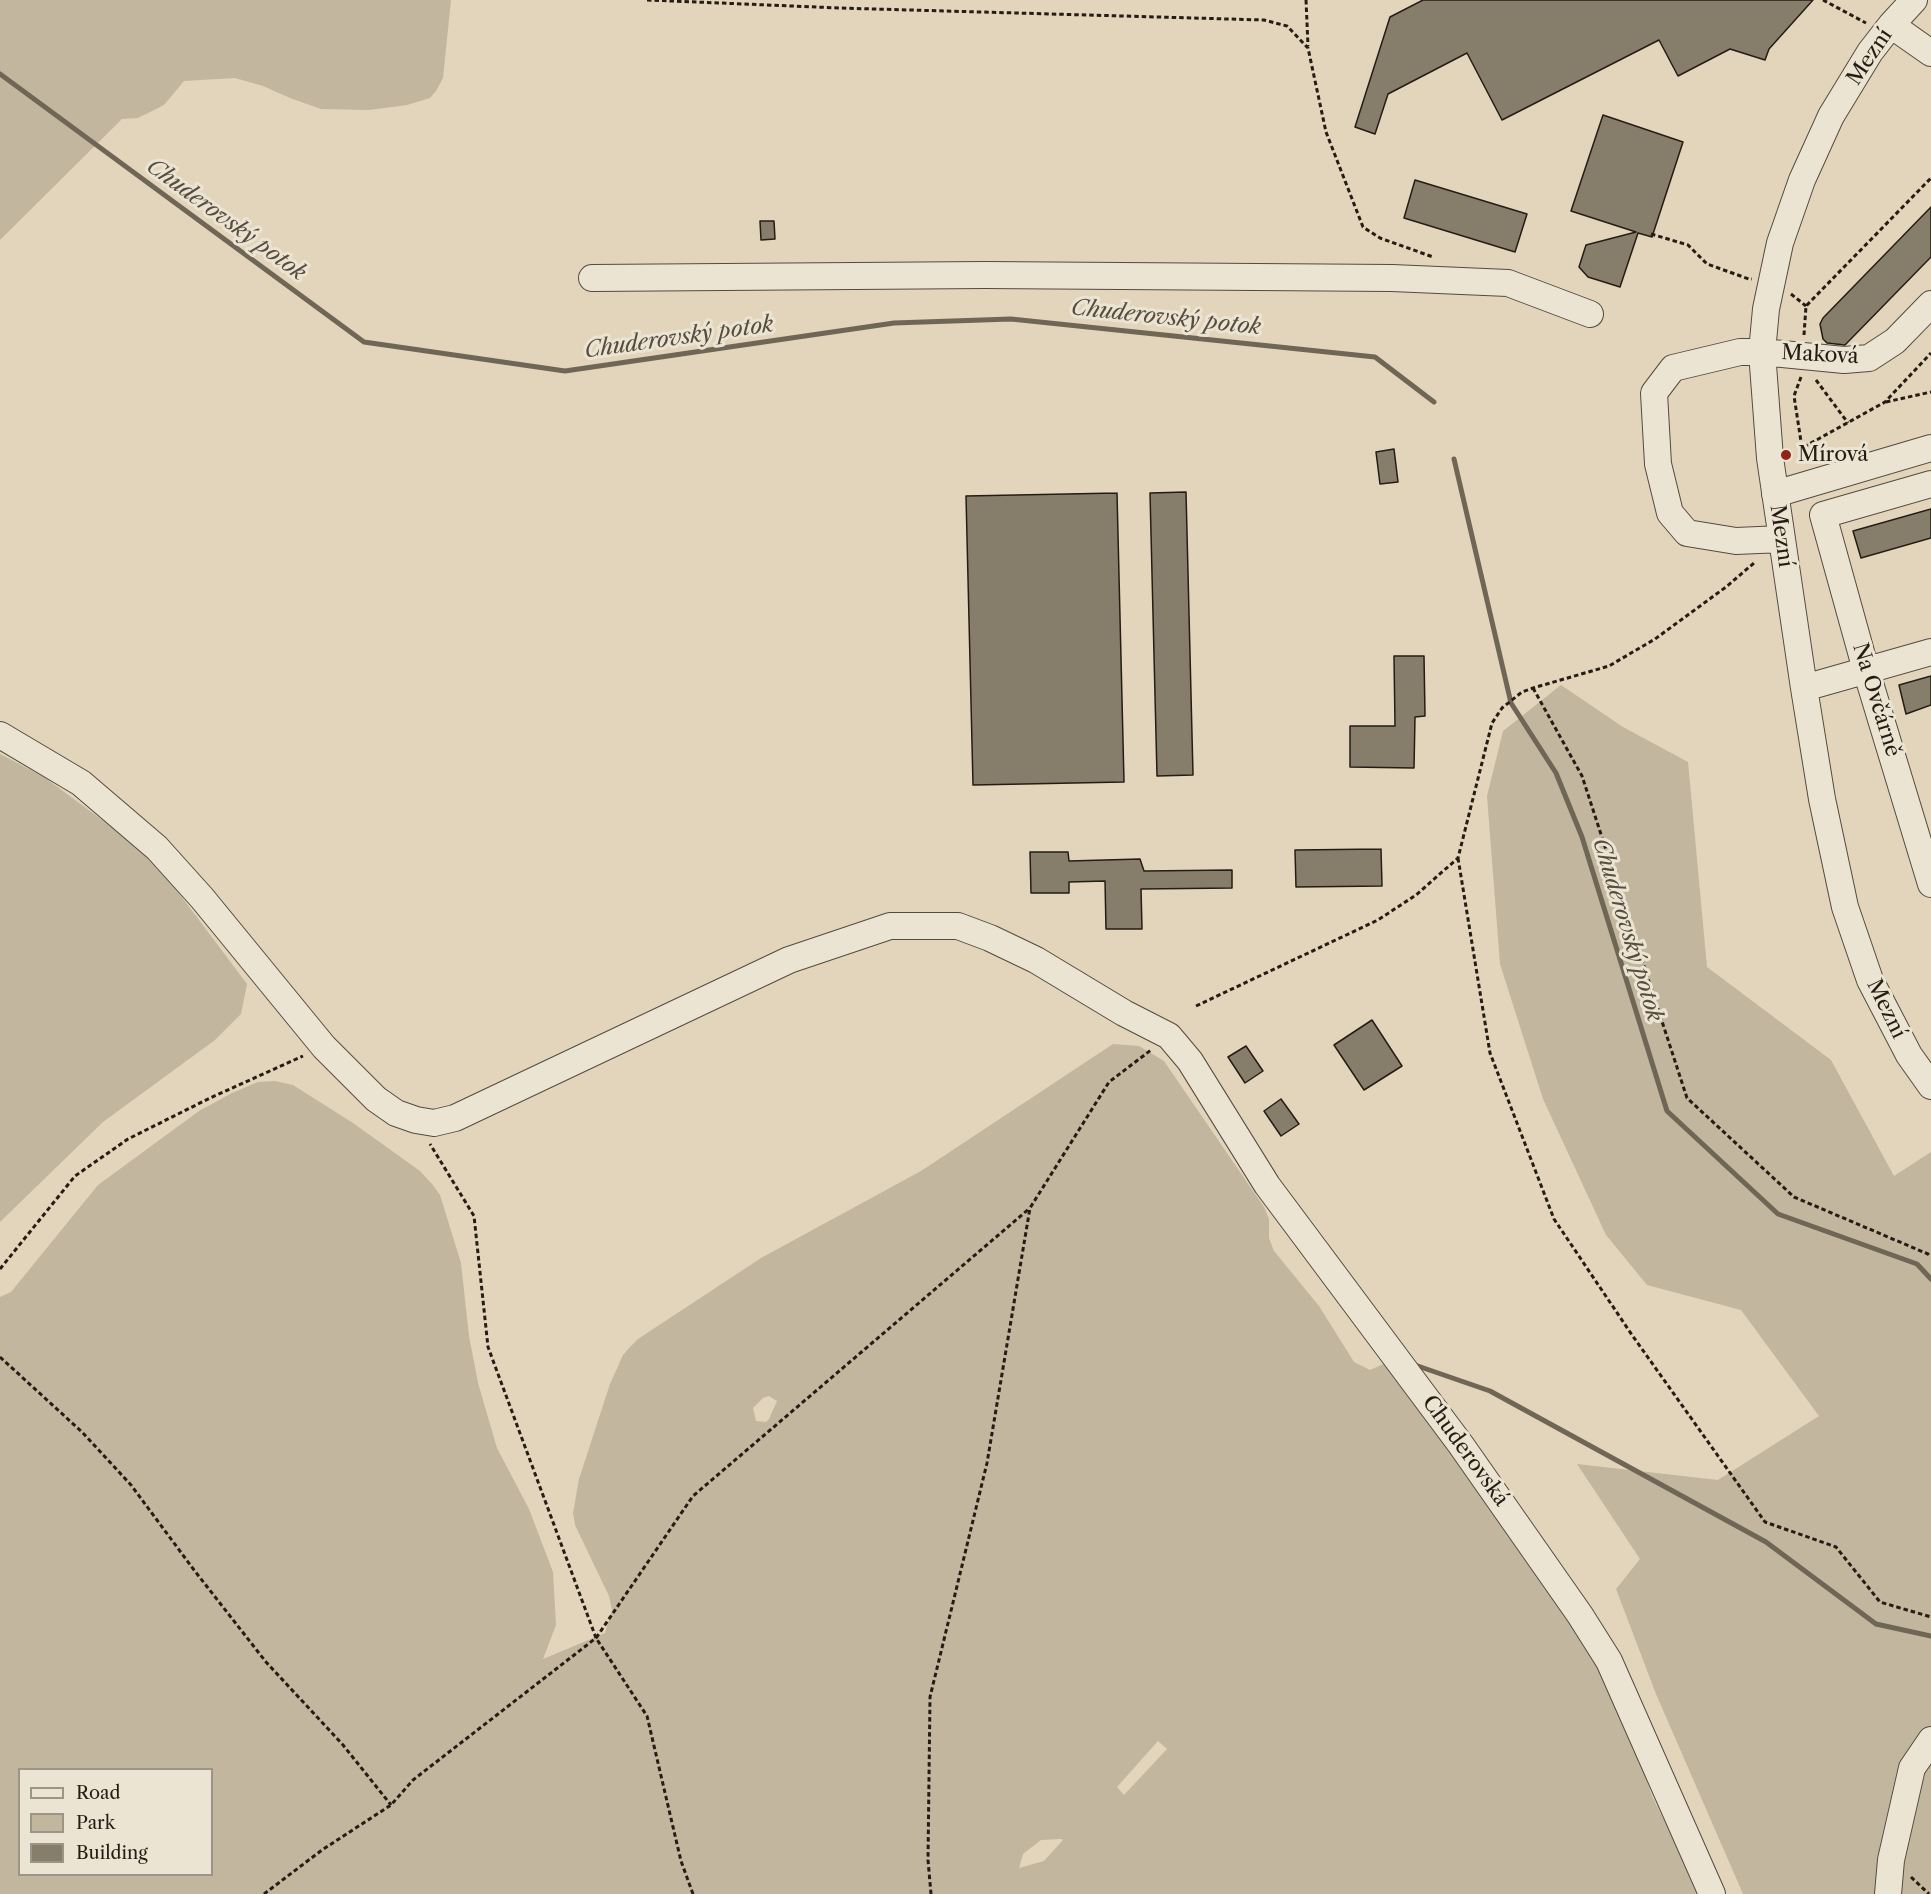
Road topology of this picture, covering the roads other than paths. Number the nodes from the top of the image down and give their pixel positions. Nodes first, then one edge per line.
1 (1914, 0) edge
2 (1888, 28) junction
3 (1931, 53) edge
4 (592, 278) dead end
5 (1931, 304) edge
6 (1590, 314) dead end
7 (1762, 352) junction
8 (1931, 448) edge
9 (1931, 484) edge
10 (1775, 494) junction
11 (1782, 539) junction
12 (1931, 652) edge
13 (1866, 670) junction
14 (1804, 688) junction
15 (0, 735) edge
16 (1922, 821) edge
17 (1931, 884) edge
18 (1931, 1086) edge
19 (1931, 1740) edge
20 (1712, 1894) edge
21 (1888, 1894) edge

1 - 2 street, Mezní
2 - 3 street
2 - 7 street, Mezní
4 - 6 street
5 - 7 street, Maková
7 - 10 street, Mezní
7 - 11 street, Maková
8 - 10 street
9 - 13 street, Na Ovčárně
10 - 11 street, Mezní
11 - 14 street, Mezní
12 - 13 street
13 - 14 street
13 - 16 street, Na Ovčárně
14 - 18 street, Mezní
15 - 20 street, Chuderovská
16 - 17 street, Na Ovčárně
19 - 21 street

